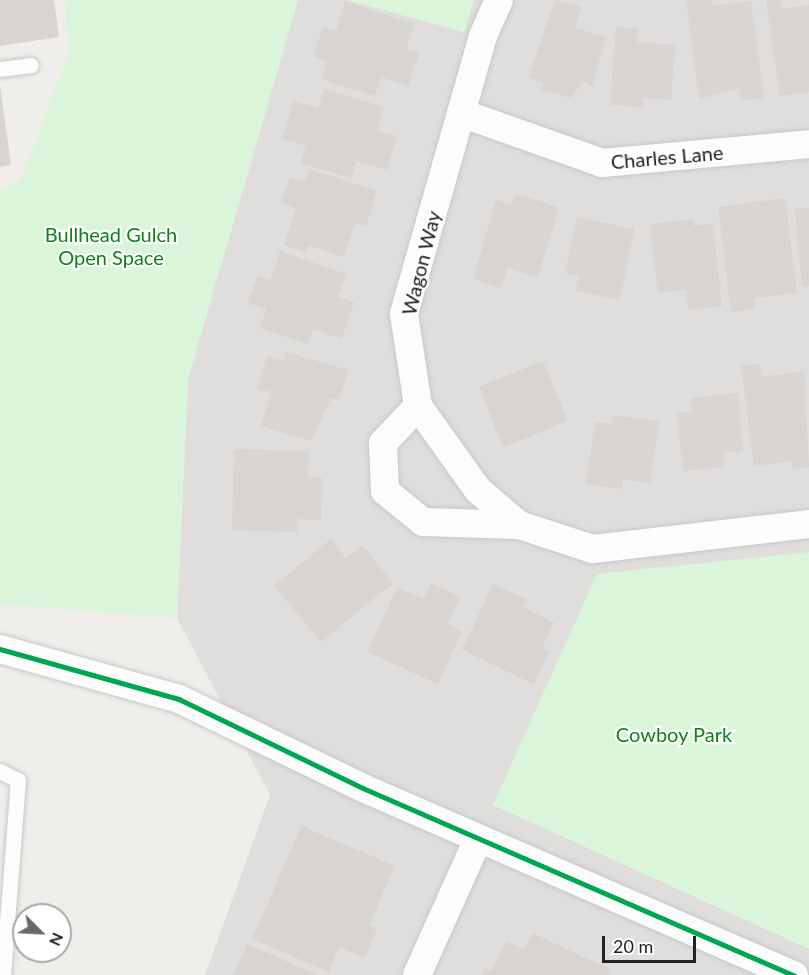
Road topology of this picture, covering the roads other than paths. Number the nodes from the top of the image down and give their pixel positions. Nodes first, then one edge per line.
1 (499, 0) edge
2 (31, 65) dead end
3 (0, 69) edge
4 (461, 112) junction
5 (809, 144) edge
6 (418, 406) junction
7 (809, 524) edge
8 (519, 525) junction
9 (0, 649) edge
10 (0, 771) edge
11 (478, 839) junction
12 (3, 975) edge
13 (417, 975) edge
14 (794, 975) edge

1 - 4 street, Wagon Way
2 - 3 lane
4 - 5 street, Charles Lane
4 - 6 street, Wagon Way
6 - 8 street, Wagon Way
6 - 8 street
7 - 8 street, Wagon Way
9 - 11 street
10 - 12 lane
11 - 13 street
11 - 14 street

